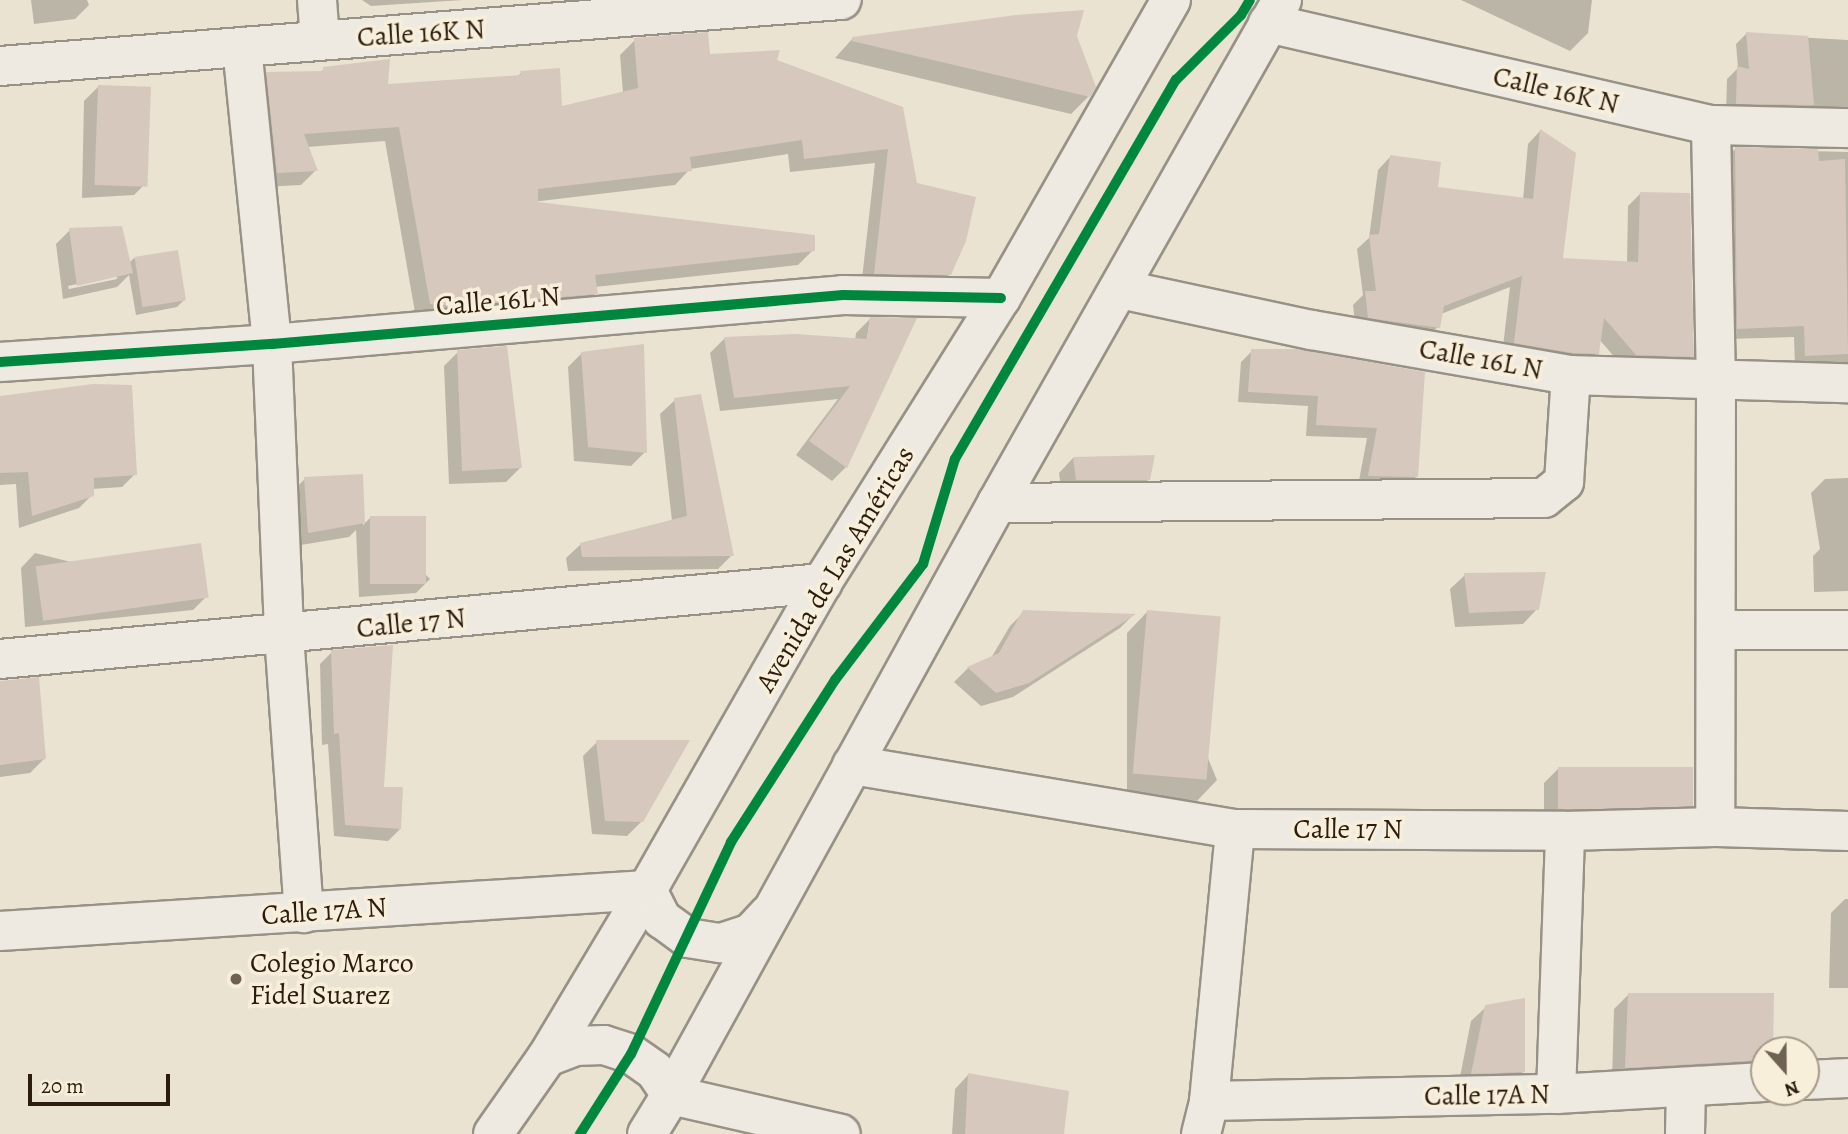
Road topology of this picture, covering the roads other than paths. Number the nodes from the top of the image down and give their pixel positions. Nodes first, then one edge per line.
1 (317, 0) edge
2 (841, 0) edge
3 (1171, 0) edge
4 (1275, 12) edge
5 (320, 40) junction
6 (242, 47) junction
7 (0, 66) edge
8 (1711, 125) junction
9 (1848, 128) edge
10 (1120, 289) junction
11 (1001, 298) junction
12 (272, 344) junction
13 (0, 362) edge
14 (1571, 375) junction
15 (1716, 381) junction
16 (1848, 383) edge
17 (997, 503) junction
18 (822, 583) junction
19 (1716, 630) junction
20 (1848, 630) edge
21 (284, 635) junction
22 (0, 659) edge
23 (852, 765) junction
24 (1715, 827) junction
25 (1234, 828) junction
26 (1565, 831) junction
27 (1848, 831) edge
28 (647, 890) junction
29 (774, 909) junction
30 (304, 913) junction
31 (0, 930) edge
32 (547, 1057) junction
33 (1848, 1078) edge
34 (1820, 1079) edge
35 (1750, 1083) edge
36 (1686, 1087) junction
37 (1556, 1094) junction
38 (671, 1095) junction
39 (1205, 1117) edge
40 (493, 1134) edge
41 (647, 1134) edge
42 (841, 1134) edge
43 (1685, 1134) edge

1 - 5 street
2 - 5 street, Calle 16K N
3 - 11 street, Avenida de Las Américas
4 - 8 street, Calle 16K N
4 - 10 street
5 - 6 street, Calle 16K N
6 - 7 street, Calle 16K N
6 - 12 street
8 - 9 street, Calle 16K N
8 - 15 street
10 - 14 street, Calle 16L N
10 - 17 street
11 - 12 street, Calle 16L N
11 - 18 street, Avenida de Las Américas
12 - 13 street, Calle 16L N
12 - 21 street
14 - 15 street, Calle 16L N
14 - 17 street
15 - 16 street, Calle 16L N
15 - 19 street
17 - 23 street
18 - 21 street, Calle 17 N
18 - 28 street, Avenida de Las Américas
19 - 20 street
19 - 24 street
21 - 22 street, Calle 17 N
21 - 30 street
23 - 25 street, Calle 17 N
23 - 29 street
24 - 26 street, Calle 17 N
24 - 27 street, Calle 17 N
25 - 26 street, Calle 17 N
25 - 39 street
26 - 37 street
28 - 29 street
28 - 30 street, Calle 17A N
28 - 32 street, Avenida de Las Américas
29 - 38 street
30 - 31 street, Calle 17A N
32 - 38 street
32 - 40 street, Avenida de Las Américas
33 - 34 street
35 - 36 street, Calle 17A N
36 - 37 street, Calle 17A N
36 - 43 street
37 - 39 street, Calle 17A N
38 - 41 street
38 - 42 street

